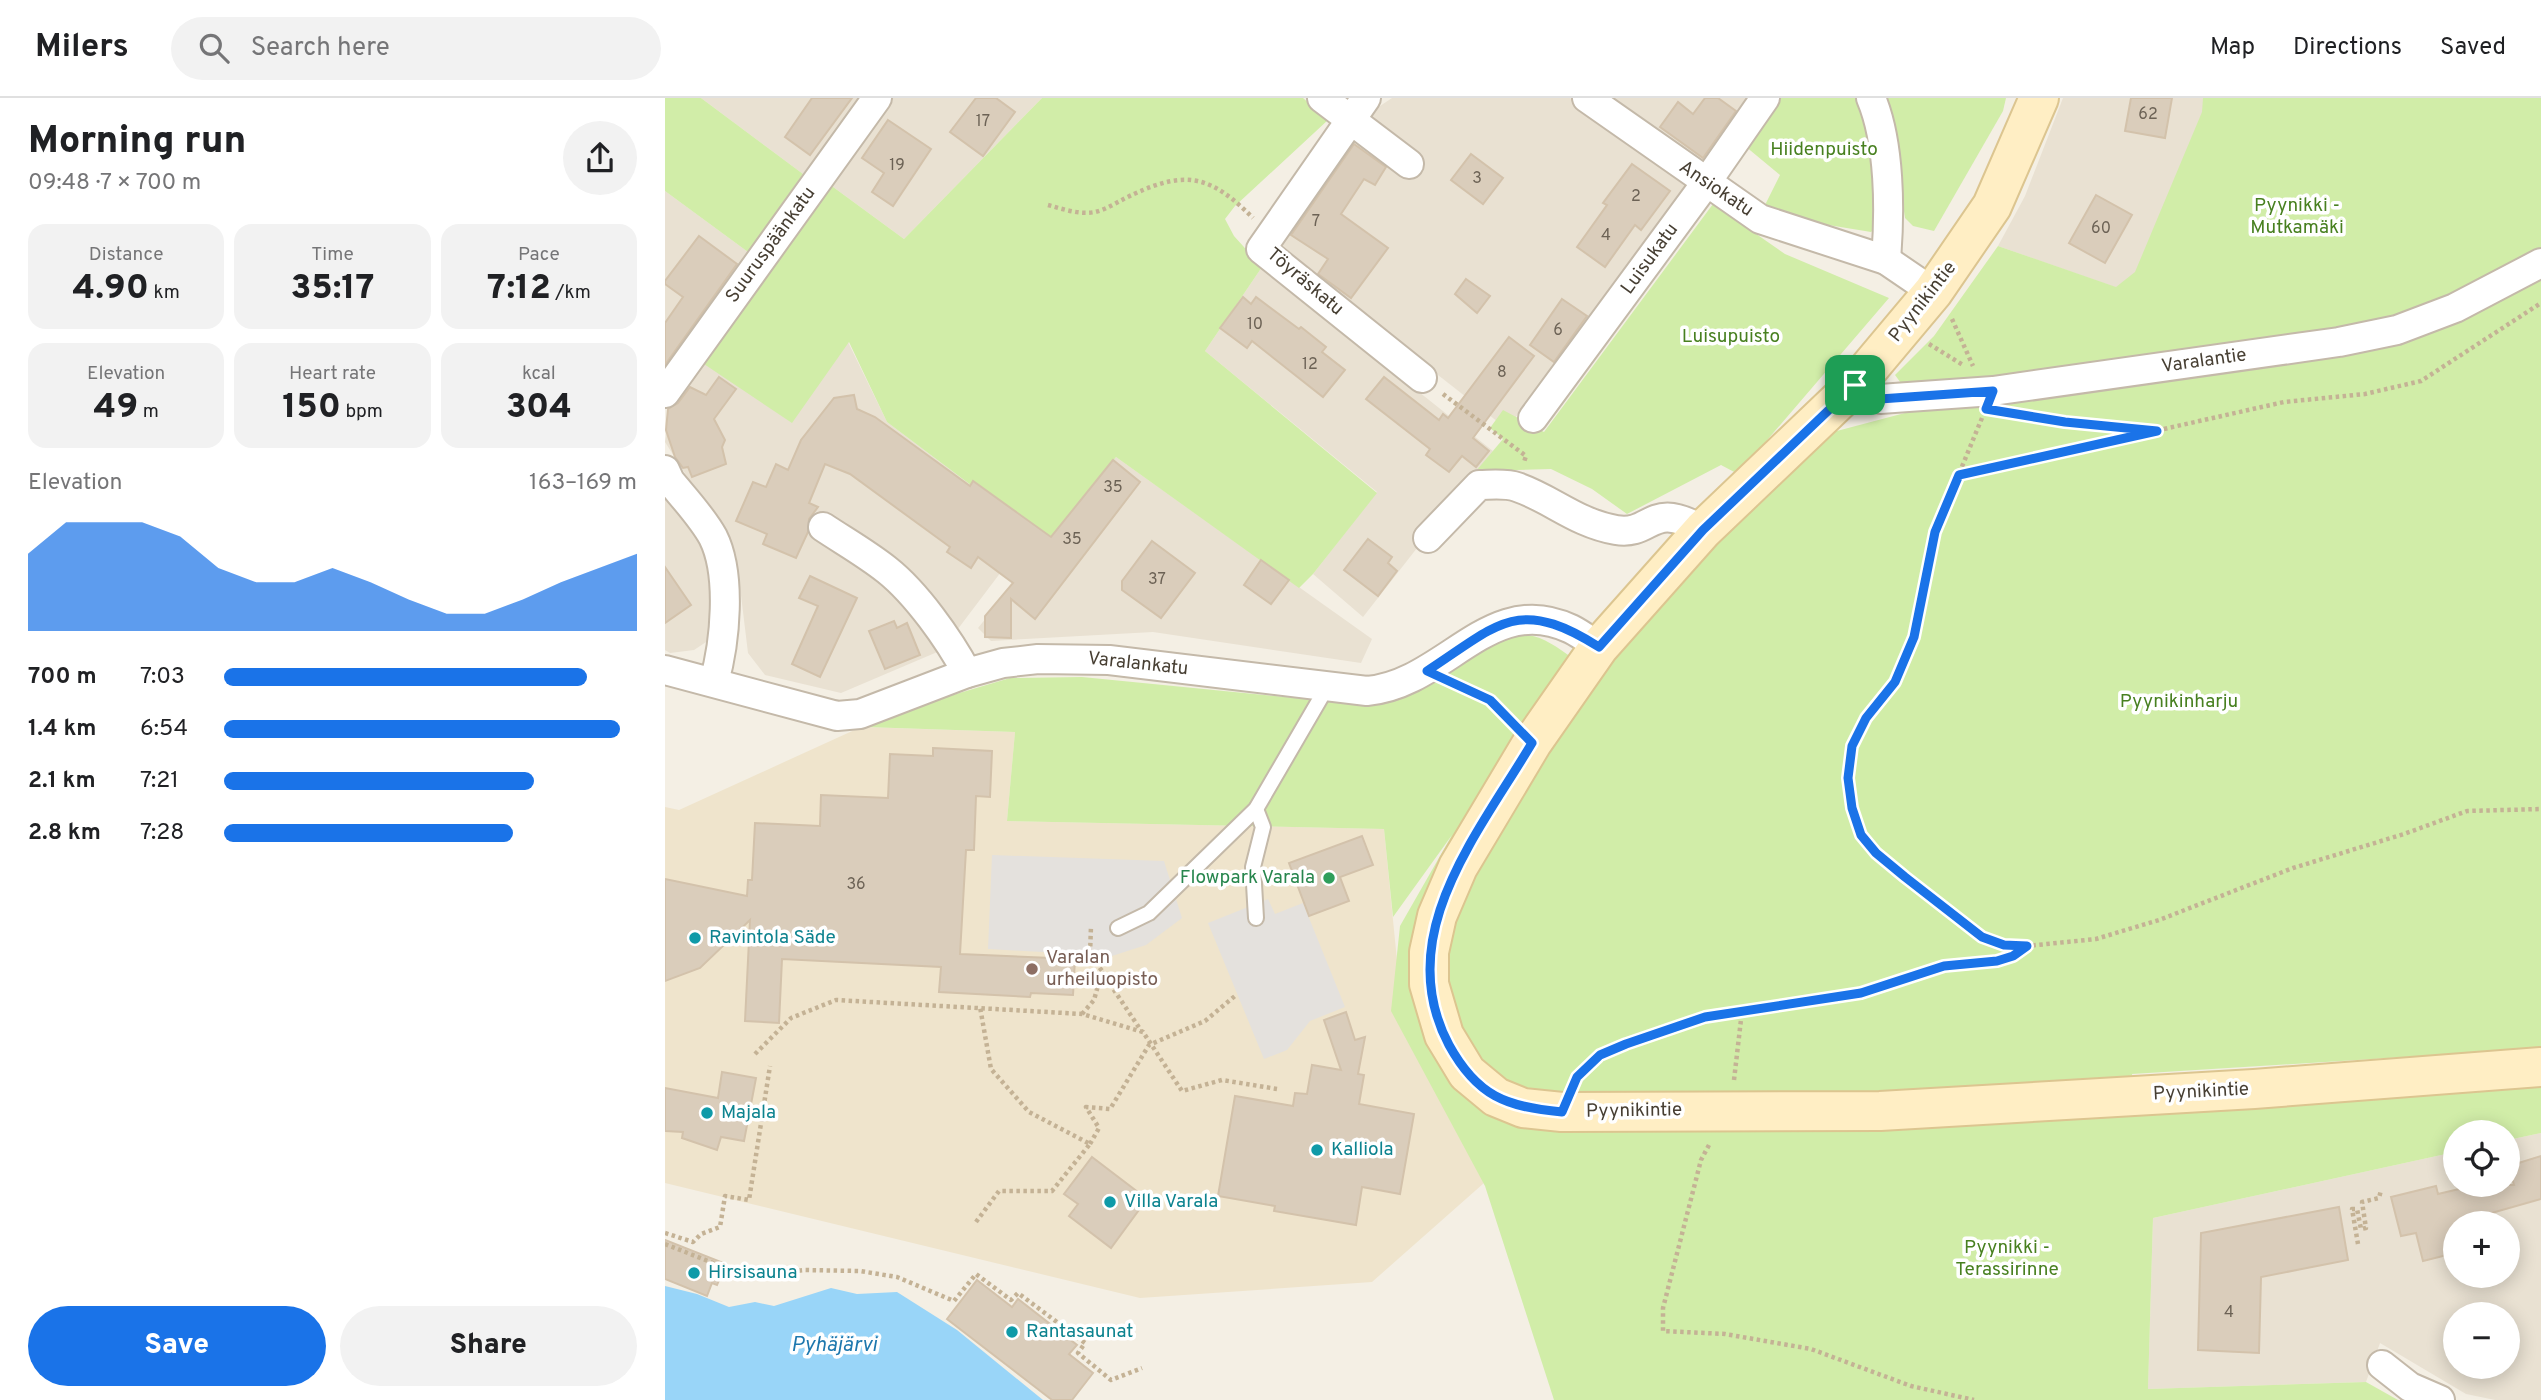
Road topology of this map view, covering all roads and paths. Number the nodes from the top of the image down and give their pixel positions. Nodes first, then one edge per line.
1 (877, 98) edge
2 (1322, 98) edge
3 (1587, 98) edge
4 (1765, 98) edge
5 (1871, 98) edge
6 (2039, 98) edge
7 (1358, 109) edge
8 (1409, 164) dead end
9 (1706, 183) junction
10 (1048, 205) dead end
11 (1270, 236) junction
12 (1886, 260) junction
13 (2541, 263) edge
14 (1940, 301) junction
15 (2541, 303) edge
16 (1422, 378) joint
17 (1855, 385) junction
18 (1985, 391) junction
19 (665, 393) edge
20 (1533, 418) dead end
21 (2157, 431) junction
22 (665, 470) edge
23 (1959, 475) junction
24 (1515, 486) junction
25 (823, 527) dead end
26 (1703, 530) junction
27 (1428, 538) dead end
28 (1599, 647) junction
29 (665, 670) edge
30 (1427, 671) junction
31 (967, 673) junction
32 (714, 682) junction
33 (1327, 687) junction
34 (1532, 743) junction
35 (1256, 809) junction
36 (2541, 809) edge
37 (1256, 918) dead end
38 (1091, 926) dead end
39 (1118, 928) dead end
40 (2027, 946) junction
41 (1102, 971) junction
42 (1235, 996) dead end
43 (980, 1007) junction
44 (1742, 1011) junction
45 (1082, 1014) junction
46 (1143, 1032) junction
47 (1149, 1045) junction
48 (755, 1054) dead end
49 (1734, 1063) dead end
50 (770, 1066) dead end
51 (2541, 1068) edge
52 (1277, 1089) dead end
53 (1562, 1112) junction
54 (1712, 1141) dead end
55 (1090, 1144) junction
56 (2381, 1190) dead end
57 (976, 1222) dead end
58 (665, 1233) edge
59 (665, 1244) edge
60 (2358, 1244) dead end
61 (2382, 1365) dead end
62 (1142, 1368) dead end
63 (1974, 1400) edge
64 (2440, 1400) edge

1 - 19 street, Suuruspäänkatu
2 - 7 street
3 - 9 street, Ansiokatu
4 - 9 street, Luisukatu
5 - 12 street
6 - 14 street, Pyynikintie
7 - 8 street
7 - 11 street, Töyräskatu
9 - 12 street, Ansiokatu
9 - 20 street, Luisukatu
10 - 11 path
11 - 16 street, Töyräskatu
12 - 14 street, Ansiokatu
13 - 18 street, Varalantie
14 - 17 street, Pyynikintie
14 - 18 path
15 - 21 path
16 - 24 path
17 - 18 street, Varalantie
17 - 26 street, Pyynikintie
18 - 21 path
18 - 23 path
21 - 23 path
22 - 32 street
23 - 40 path
24 - 26 street
24 - 27 street
25 - 31 street
26 - 28 street, Pyynikintie
28 - 30 street, Varalankatu
28 - 34 street, Pyynikintie
29 - 32 street, Varalankatu
30 - 33 street, Varalankatu
30 - 34 path
31 - 32 street, Varalankatu
31 - 33 street, Varalankatu
33 - 35 lane
34 - 53 street, Pyynikintie
35 - 37 lane
35 - 39 lane
36 - 40 path
38 - 41 path
40 - 44 path
41 - 45 path
41 - 46 path
42 - 47 path
43 - 45 path
43 - 48 path
43 - 55 path
44 - 49 path
44 - 53 path
45 - 46 path
46 - 47 path
47 - 52 path
47 - 55 path
50 - 58 path
51 - 53 street, Pyynikintie
54 - 63 path
55 - 57 path
56 - 60 path
59 - 62 path
61 - 64 street

